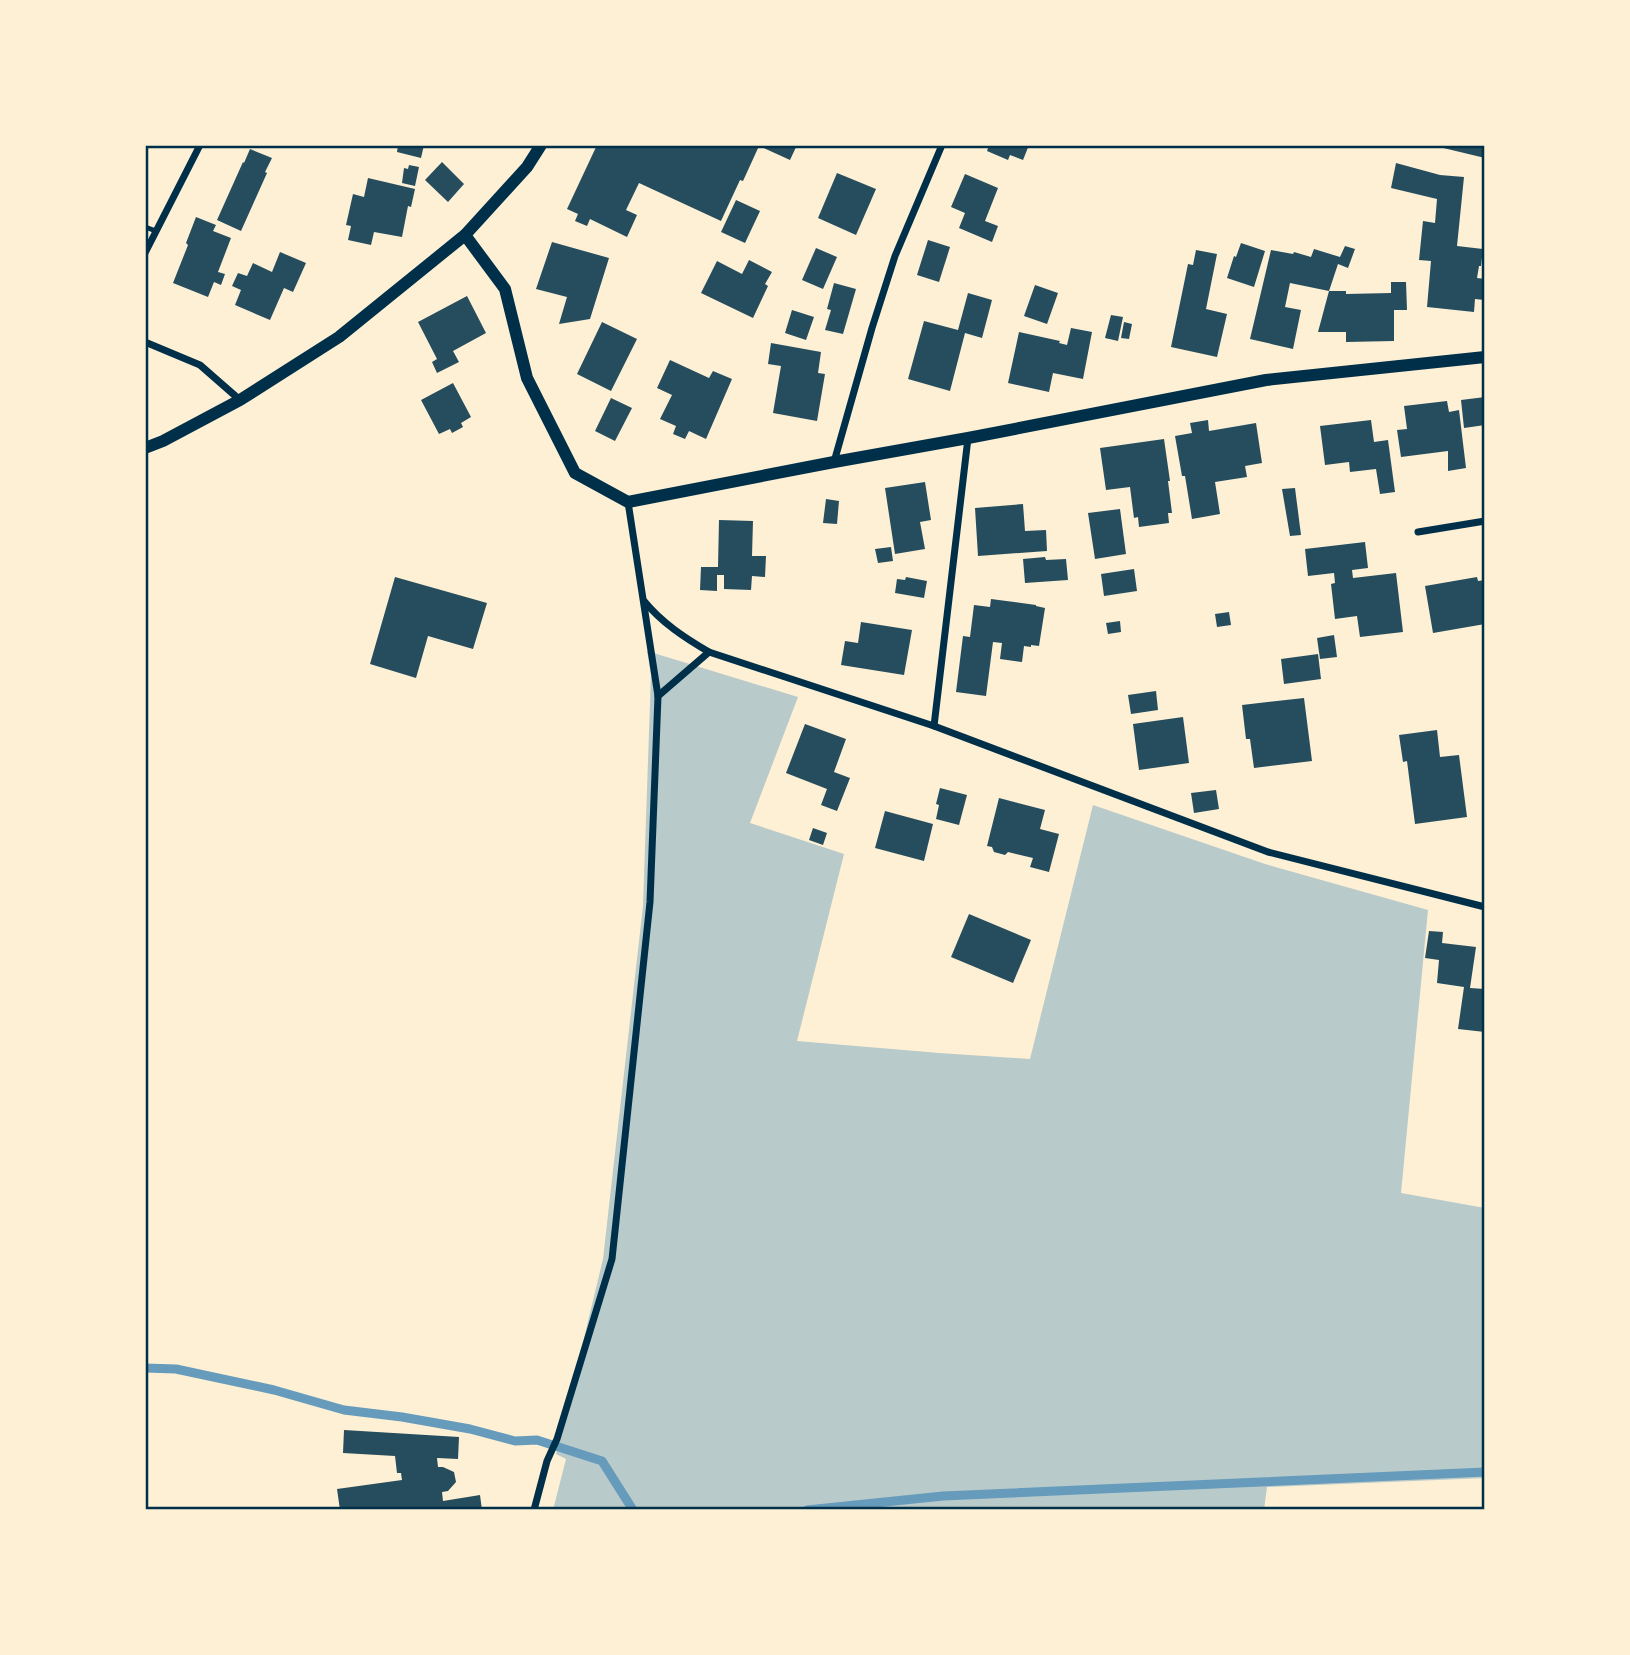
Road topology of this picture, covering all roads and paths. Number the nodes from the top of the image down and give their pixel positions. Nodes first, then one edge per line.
1 (200, 145) edge
2 (541, 145) edge
3 (942, 145) edge
4 (145, 227) edge
5 (156, 231) junction
6 (465, 235) junction
7 (145, 253) edge
8 (145, 342) edge
9 (1485, 357) edge
10 (240, 400) junction
11 (968, 438) junction
12 (145, 448) edge
13 (834, 462) junction
14 (628, 502) junction
15 (1485, 521) edge
16 (1418, 532) dead end
17 (643, 599) junction
18 (709, 653) junction
19 (657, 696) junction
20 (934, 726) junction
21 (1485, 907) edge
22 (534, 1510) edge

1 - 5 street
2 - 6 street
3 - 13 street
4 - 5 lane
5 - 7 street
6 - 10 street
6 - 14 street
8 - 10 street
9 - 11 street
10 - 12 street
11 - 13 street
11 - 20 street
13 - 14 street
14 - 17 street
15 - 16 street
17 - 18 street
17 - 19 street
18 - 19 street
18 - 20 street
19 - 22 street
20 - 21 street

